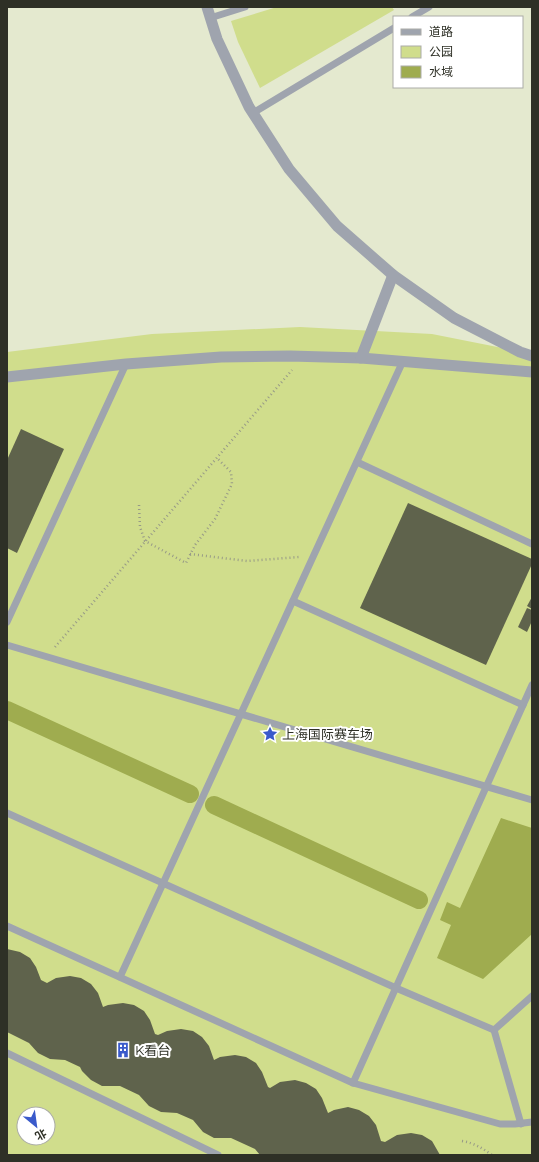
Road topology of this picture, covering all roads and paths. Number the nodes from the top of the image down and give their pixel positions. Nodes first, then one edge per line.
1 (207, 7) edge
2 (246, 7) edge
3 (429, 7) edge
4 (414, 16) edge
5 (210, 18) junction
6 (393, 29) edge
7 (253, 112) junction
8 (393, 276) junction
9 (303, 356) junction
10 (532, 356) edge
11 (361, 358) junction
12 (403, 361) junction
13 (126, 364) junction
14 (532, 372) edge
15 (7, 377) edge
16 (217, 458) junction
17 (357, 462) junction
18 (139, 504) dead end
19 (145, 542) junction
20 (532, 544) edge
21 (190, 554) junction
22 (314, 556) junction
23 (293, 601) junction
24 (7, 622) edge
25 (7, 645) edge
26 (47, 657) junction
27 (532, 686) edge
28 (523, 705) junction
29 (242, 714) junction
30 (486, 786) junction
31 (532, 791) edge
32 (530, 799) edge
33 (7, 812) edge
34 (163, 883) junction
35 (7, 926) edge
36 (120, 977) junction
37 (396, 988) junction
38 (532, 996) edge
39 (494, 1030) junction
40 (7, 1053) edge
41 (353, 1083) junction
42 (532, 1122) edge
43 (521, 1124) junction
44 (462, 1141) dead end
45 (218, 1155) edge
46 (492, 1155) edge

1 - 5 street
2 - 5 lane
3 - 4 lane
5 - 7 street
6 - 7 lane
7 - 8 street
8 - 10 street
8 - 11 street
9 - 11 street
9 - 13 street
9 - 16 path
11 - 12 street
12 - 14 street
12 - 17 lane
13 - 15 street
13 - 24 lane
16 - 19 path
16 - 21 path
17 - 20 lane
17 - 22 lane
18 - 19 path
19 - 21 path
19 - 26 path
21 - 22 path
22 - 23 lane
23 - 28 lane
23 - 29 lane
25 - 26 lane
26 - 29 lane
27 - 28 lane
28 - 30 lane
29 - 30 lane
29 - 34 lane
30 - 32 lane
30 - 37 lane
31 - 32 lane
33 - 34 lane
34 - 36 lane
34 - 37 lane
35 - 36 lane
36 - 41 lane
37 - 39 lane
37 - 41 lane
38 - 39 lane
39 - 43 lane
40 - 45 lane
41 - 43 lane
42 - 43 lane
44 - 46 path

